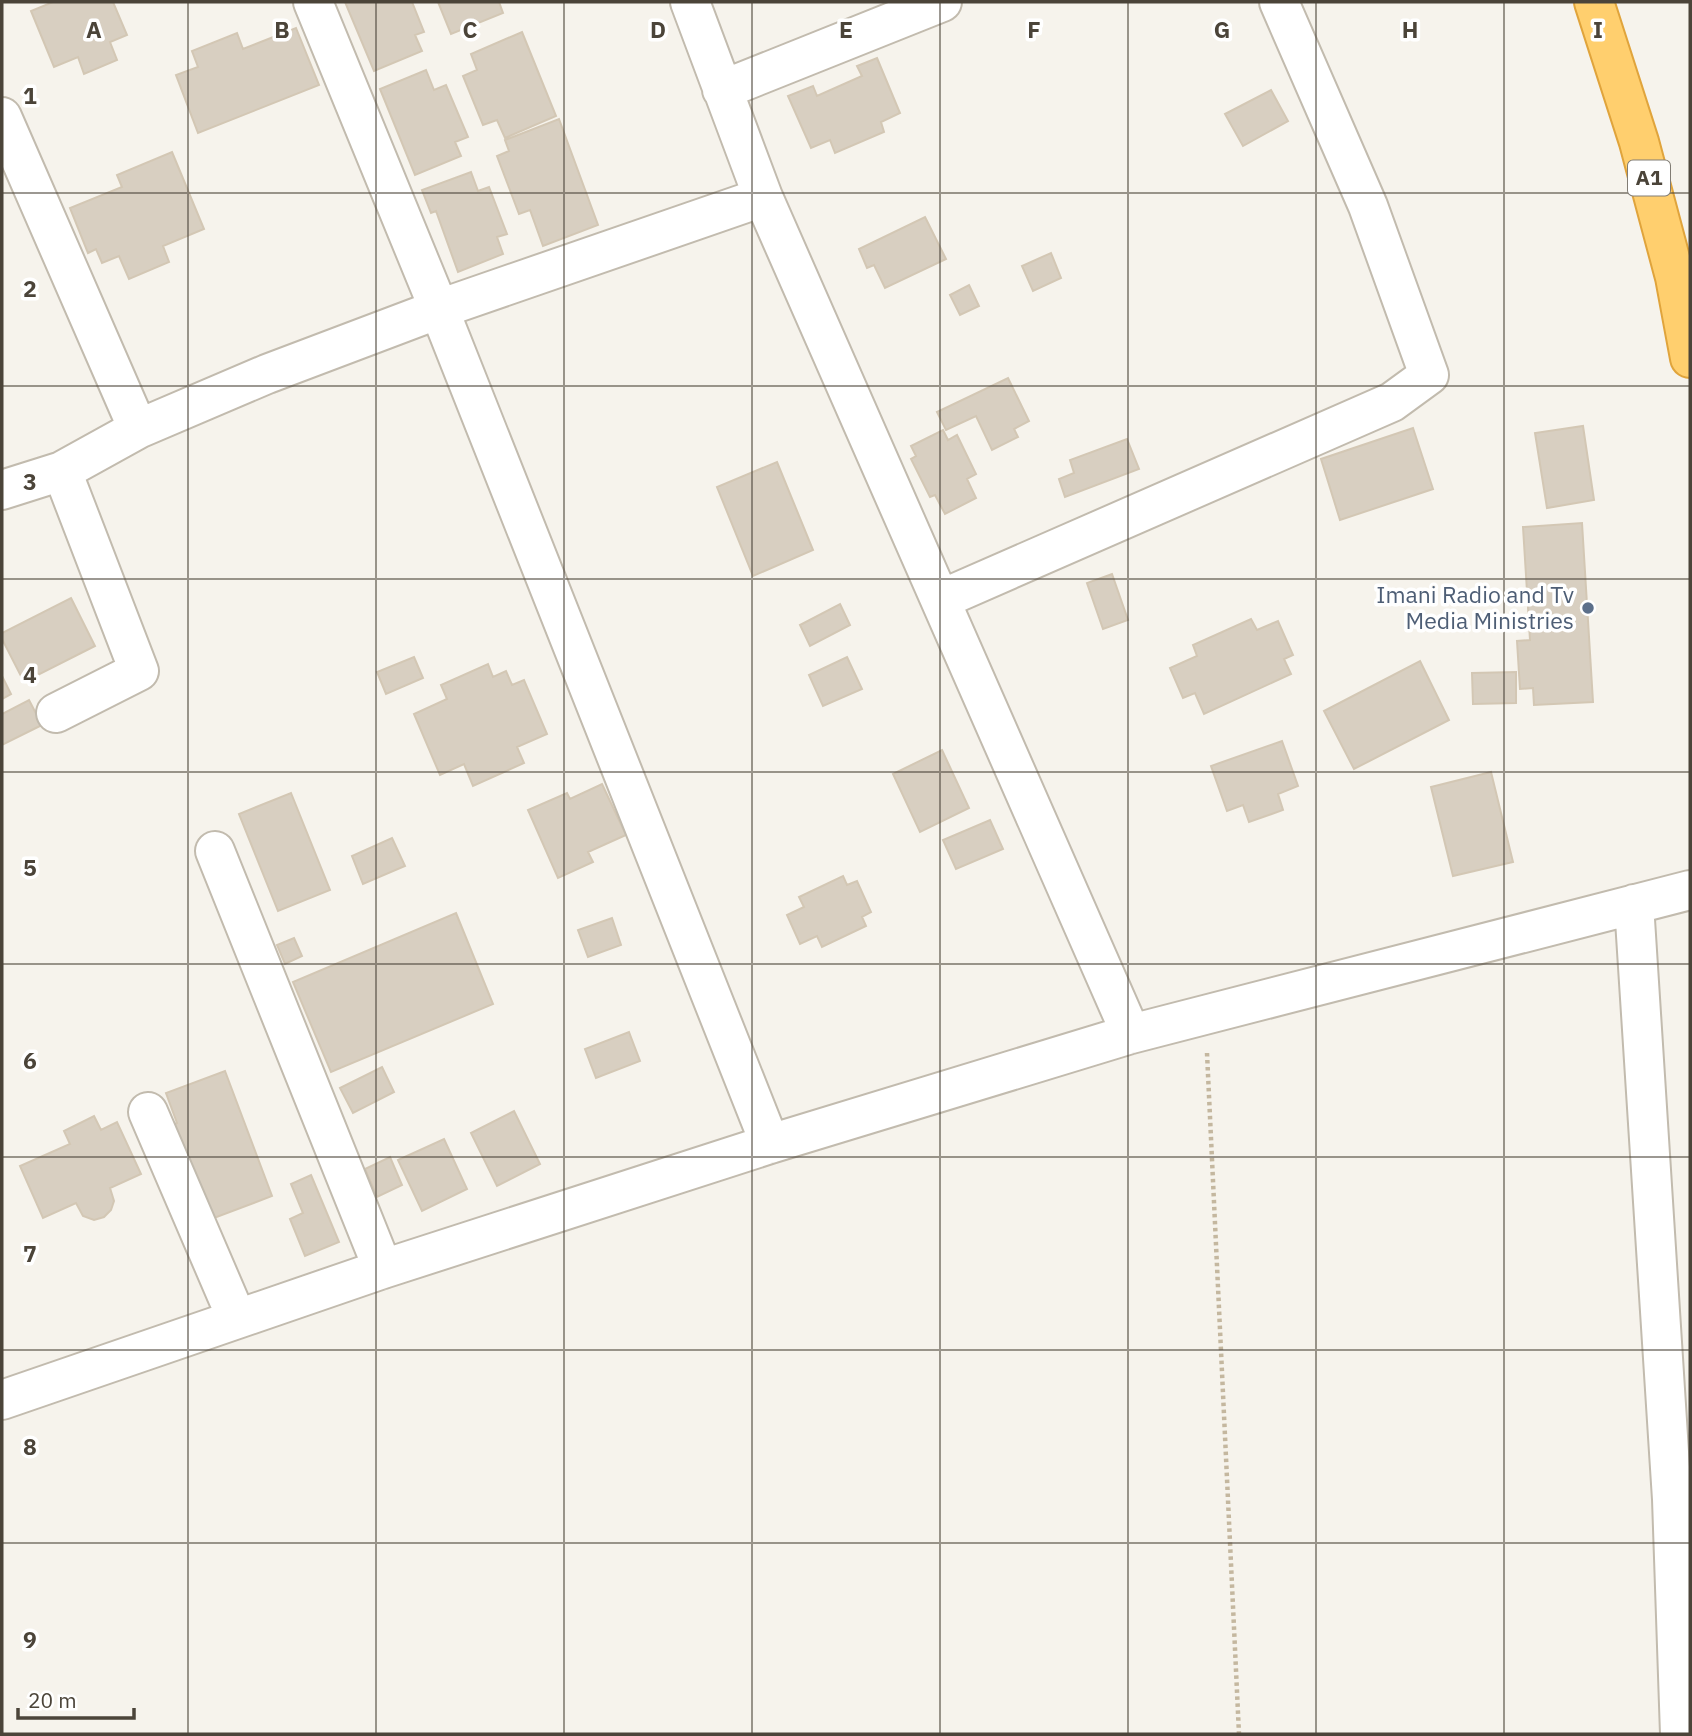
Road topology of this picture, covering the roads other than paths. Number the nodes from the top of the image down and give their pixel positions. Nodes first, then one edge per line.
1 (313, 2) edge
2 (691, 2) edge
3 (942, 2) edge
4 (1279, 2) edge
5 (1594, 2) edge
6 (722, 90) junction
7 (2, 117) edge
8 (763, 197) junction
9 (439, 309) junction
10 (1690, 358) edge
11 (138, 429) junction
12 (62, 471) junction
13 (2, 489) edge
14 (942, 599) junction
15 (55, 713) dead end
16 (215, 851) dead end
17 (1690, 890) edge
18 (1634, 904) junction
19 (1131, 1034) junction
20 (148, 1112) dead end
21 (770, 1144) junction
22 (383, 1269) junction
23 (237, 1319) junction
24 (2, 1400) edge
25 (1680, 1734) edge

1 - 9 street
2 - 6 street
3 - 6 street
4 - 14 street
5 - 10 highway, A1
6 - 8 street
7 - 11 street
8 - 9 street
8 - 14 street
9 - 11 street
9 - 21 street
11 - 12 street
12 - 13 street
12 - 15 street
14 - 19 street
16 - 22 street
17 - 18 street
18 - 19 street
18 - 25 street
19 - 21 street
20 - 23 street
21 - 22 street
22 - 23 street
23 - 24 street

